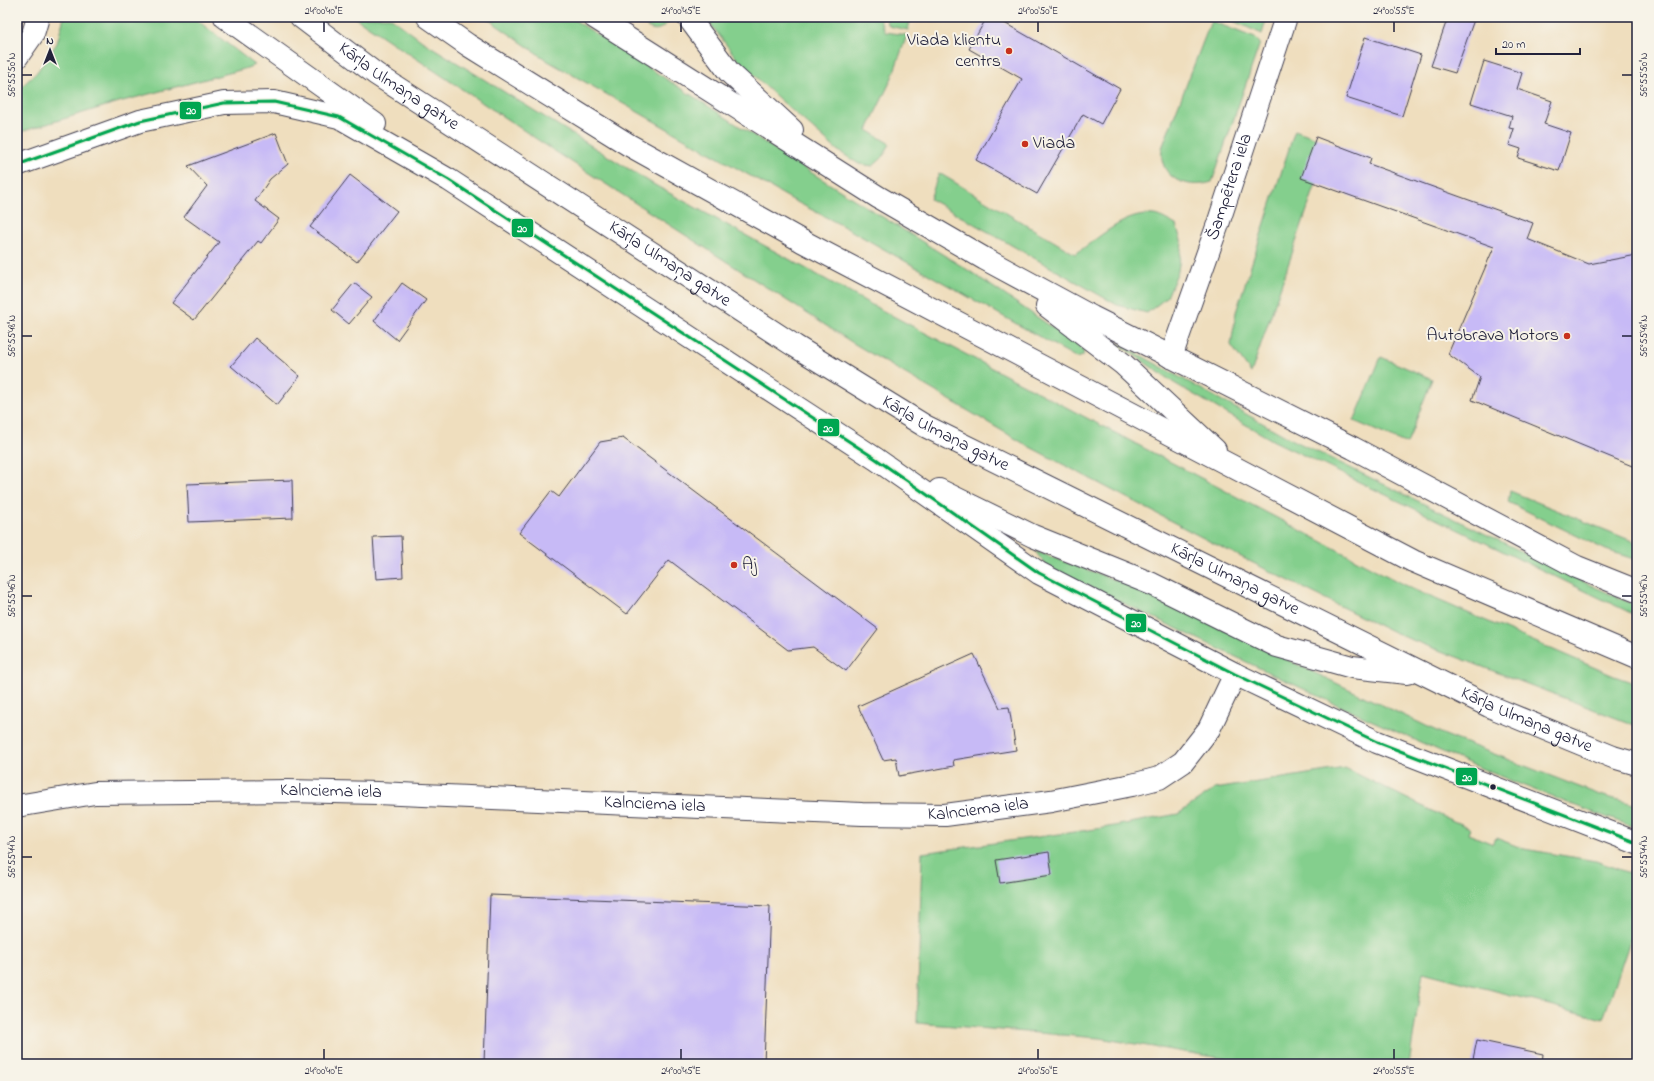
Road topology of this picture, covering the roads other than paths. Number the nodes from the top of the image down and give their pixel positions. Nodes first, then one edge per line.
1 (38, 17) edge
2 (225, 17) edge
3 (301, 17) edge
4 (428, 17) edge
5 (594, 17) edge
6 (688, 17) edge
7 (1286, 17) edge
8 (17, 57) edge
9 (17, 165) edge
10 (833, 167) junction
11 (449, 180) junction
12 (985, 259) junction
13 (1171, 357) junction
14 (876, 460) junction
15 (1237, 470) junction
16 (1637, 591) edge
17 (1637, 657) edge
18 (1235, 674) junction
19 (1422, 675) junction
20 (1637, 764) edge
21 (17, 806) edge
22 (1637, 843) edge

1 - 8 main road
2 - 11 main road
3 - 19 main road, Kārļa Ulmaņa gatve
4 - 15 main road
5 - 10 main road
6 - 10 main road
7 - 13 main road, Šampētera iela
9 - 11 main road
10 - 12 main road
11 - 14 main road
12 - 13 main road
12 - 15 main road
13 - 16 main road
14 - 18 main road
14 - 19 main road
15 - 17 main road
18 - 21 main road, Kalnciema iela
18 - 22 main road
19 - 20 main road, Kārļa Ulmaņa gatve

